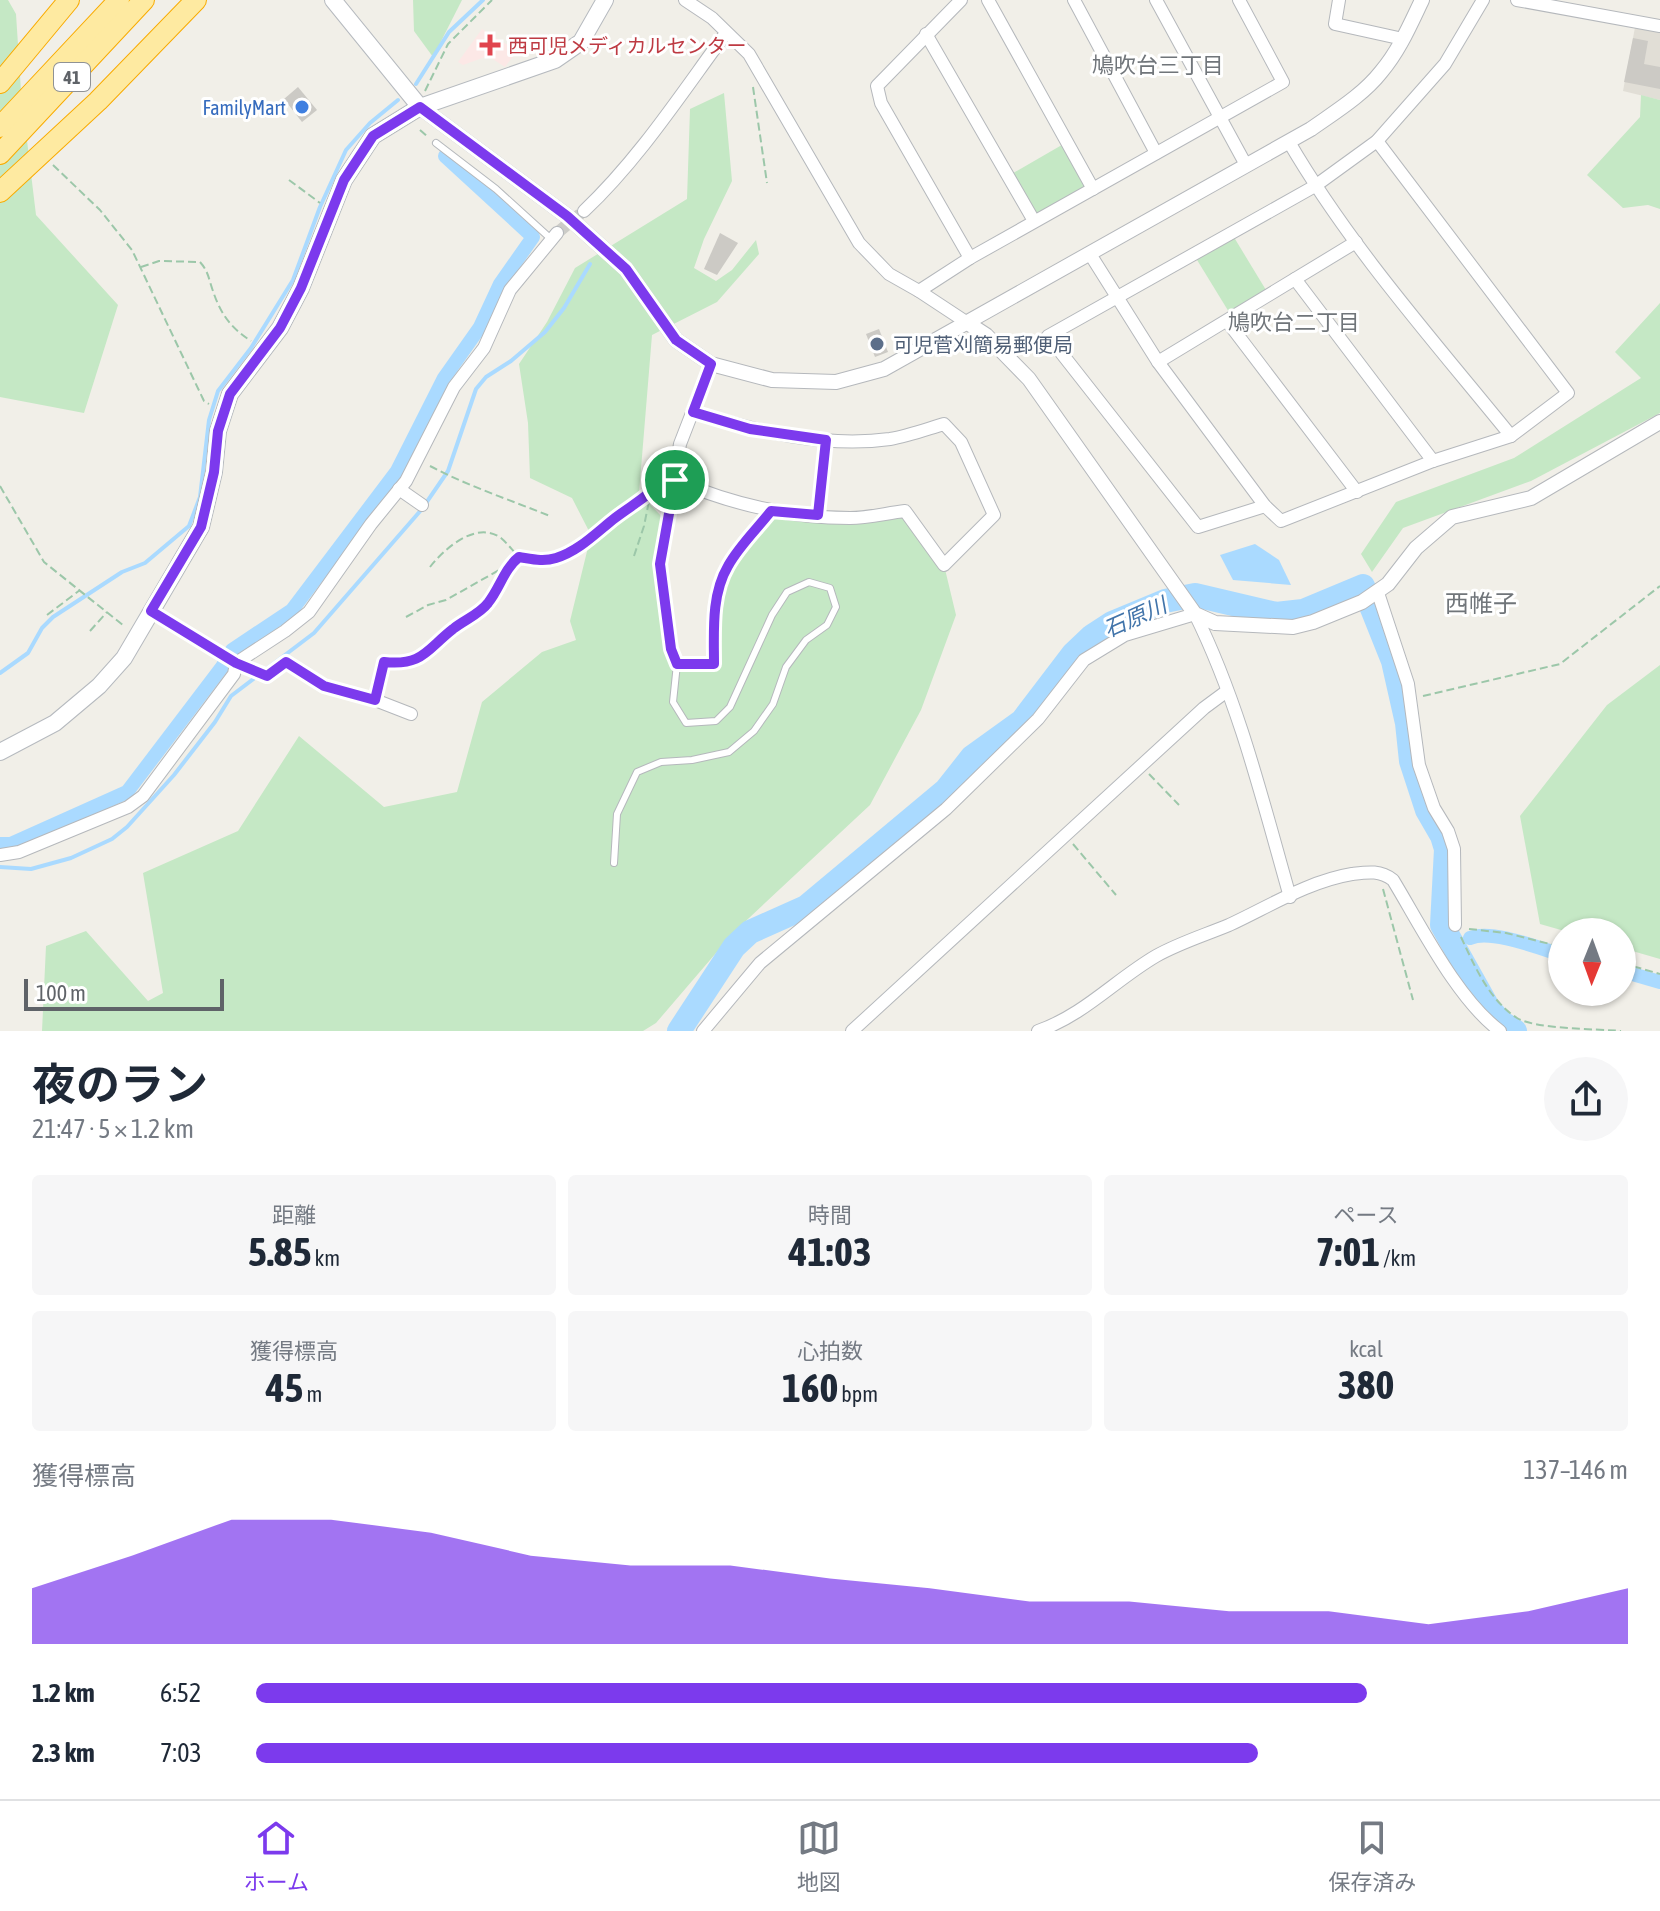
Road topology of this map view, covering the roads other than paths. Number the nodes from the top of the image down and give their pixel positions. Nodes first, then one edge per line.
1 (69, 0) edge
2 (119, 0) edge
3 (144, 0) edge
4 (196, 0) edge
5 (333, 0) edge
6 (605, 0) edge
7 (685, 0) edge
8 (961, 0) edge
9 (988, 0) edge
10 (1074, 0) edge
11 (1156, 0) edge
12 (1239, 0) edge
13 (1339, 0) edge
14 (1422, 0) edge
15 (1483, 0) edge
16 (1517, 0) edge
17 (1562, 4) edge
18 (1660, 26) edge
19 (726, 33) junction
20 (926, 34) junction
21 (1403, 39) junction
22 (0, 83) edge
23 (420, 107) junction
24 (1221, 117) junction
25 (0, 127) edge
26 (1377, 141) junction
27 (1289, 142) junction
28 (436, 143) dead end
29 (1156, 153) junction
30 (0, 154) edge
31 (1246, 165) junction
32 (1315, 186) junction
33 (1093, 189) junction
34 (0, 192) edge
35 (584, 211) tunnel mouth
36 (1034, 221) junction
37 (553, 235) joint
38 (1356, 242) junction
39 (1090, 254) junction
40 (970, 258) junction
41 (1295, 279) junction
42 (919, 291) junction
43 (1116, 299) junction
44 (1227, 321) junction
45 (966, 322) junction
46 (1158, 362) junction
47 (711, 364) junction
48 (693, 412) junction
49 (1660, 422) edge
50 (1511, 436) junction
51 (826, 440) junction
52 (1433, 461) junction
53 (675, 480) junction
54 (399, 489) junction
55 (1357, 492) junction
56 (422, 505) dead end
57 (1265, 506) junction
58 (771, 511) junction
59 (818, 515) junction
60 (1378, 593) junction
61 (151, 611) junction
62 (1195, 614) junction
63 (236, 663) junction
64 (677, 664) junction
65 (1227, 691) junction
66 (411, 714) dead end
67 (0, 752) edge
68 (0, 855) edge
69 (614, 863) dead end
70 (1290, 897) junction
71 (1455, 925) road end
72 (703, 1031) edge
73 (852, 1031) edge
74 (1038, 1031) edge
75 (1500, 1031) edge

1 - 22 highway
2 - 25 highway, 41
3 - 30 highway, 41
4 - 34 highway
5 - 23 main road
6 - 23 main road
7 - 19 street
8 - 20 street
9 - 33 street
10 - 29 street
11 - 24 street
12 - 24 street
13 - 21 street
14 - 21 street
15 - 26 street
16 - 17 street
17 - 18 street
19 - 35 street
19 - 42 street
20 - 36 street
20 - 40 street
21 - 27 street
23 - 47 street
23 - 61 main road
24 - 29 street
24 - 31 street
26 - 32 street
26 - 50 street
27 - 31 street
27 - 32 street
28 - 37 lane
29 - 33 street
31 - 39 street
32 - 38 street
32 - 43 street
33 - 36 street
36 - 40 street
37 - 54 street
38 - 41 street
38 - 50 street
39 - 43 street
39 - 45 street
40 - 42 street
41 - 44 street
41 - 52 street
42 - 45 street
43 - 46 street
43 - 57 street
44 - 46 street
44 - 55 street
45 - 47 street
45 - 62 street
46 - 57 street
47 - 48 street
48 - 51 street
48 - 53 street
49 - 60 street
50 - 52 street
51 - 59 street
51 - 59 street
52 - 55 street
53 - 58 street
53 - 64 street
54 - 56 street
54 - 63 street
55 - 57 street
58 - 59 street
58 - 64 street
60 - 62 street
60 - 71 street
61 - 63 street
61 - 67 main road
62 - 65 street
62 - 72 street
63 - 66 street
63 - 68 street
64 - 69 lane
65 - 70 street
65 - 73 street
70 - 74 street
70 - 75 street

